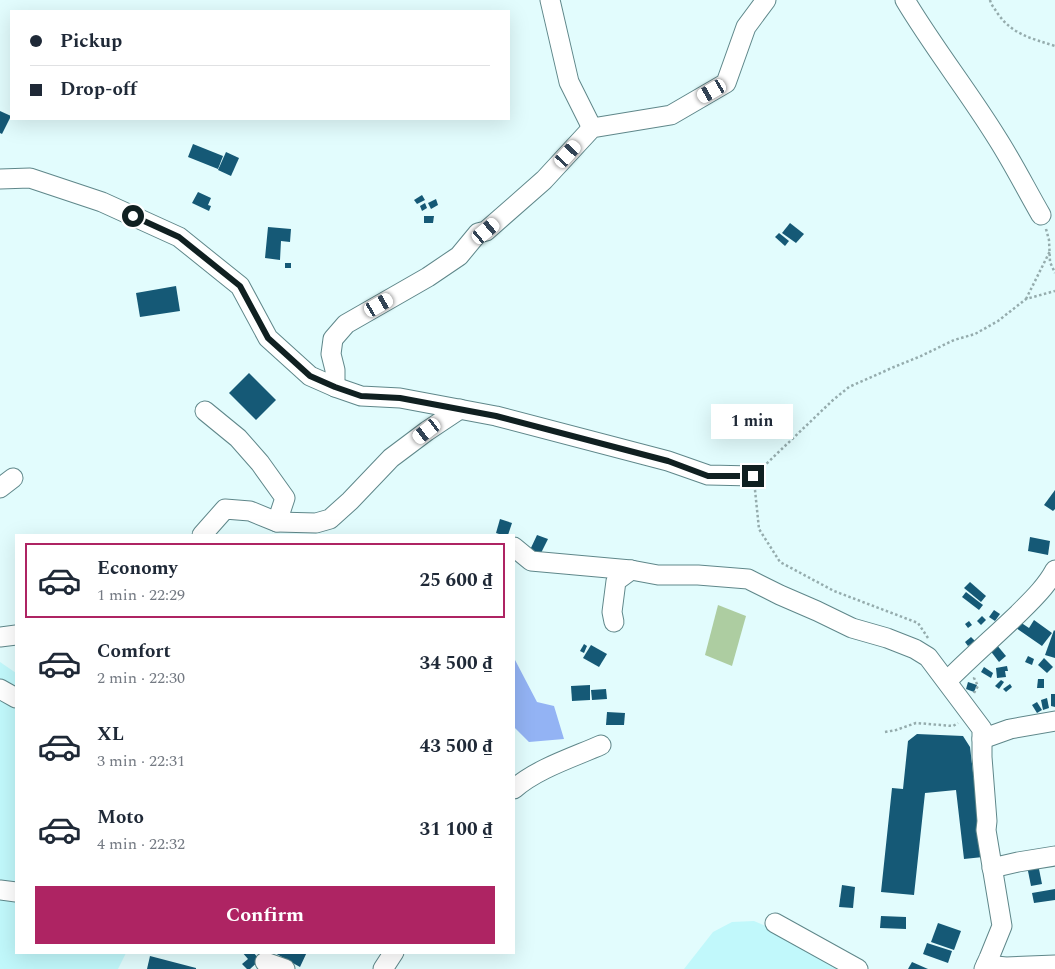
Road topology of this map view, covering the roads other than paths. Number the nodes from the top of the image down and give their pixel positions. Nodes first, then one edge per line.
1 (550, 0) edge
2 (766, 0) edge
3 (904, 0) edge
4 (592, 128) junction
5 (0, 179) edge
6 (1041, 215) road end
7 (335, 387) junction
8 (460, 409) junction
9 (205, 410) dead end
10 (753, 476) road end
11 (277, 522) junction
12 (203, 534) edge
13 (515, 548) edge
14 (631, 570) junction
15 (1055, 570) edge
16 (614, 622) dead end
17 (15, 635) edge
18 (0, 637) edge
19 (947, 681) junction
20 (0, 689) edge
21 (15, 697) edge
22 (1055, 721) edge
23 (982, 739) junction
24 (601, 745) dead end
25 (515, 789) edge
26 (1055, 856) edge
27 (992, 868) junction
28 (0, 890) edge
29 (15, 892) edge
30 (775, 923) dead end
31 (393, 954) edge
32 (265, 962) dead end
33 (1055, 965) edge
34 (985, 967) edge
35 (285, 969) edge
36 (384, 969) edge
37 (858, 969) edge

1 - 4 street
2 - 4 street
3 - 6 street
4 - 7 street
5 - 7 street
7 - 8 street
8 - 10 street
8 - 11 street
9 - 11 street
11 - 12 street
13 - 14 street
14 - 16 street
14 - 19 street
15 - 19 street
17 - 18 street
19 - 23 street
20 - 21 street
22 - 23 street
23 - 27 street
24 - 25 street
26 - 27 street
27 - 34 street
28 - 29 street
30 - 37 street
31 - 36 street
32 - 35 street
33 - 34 street

